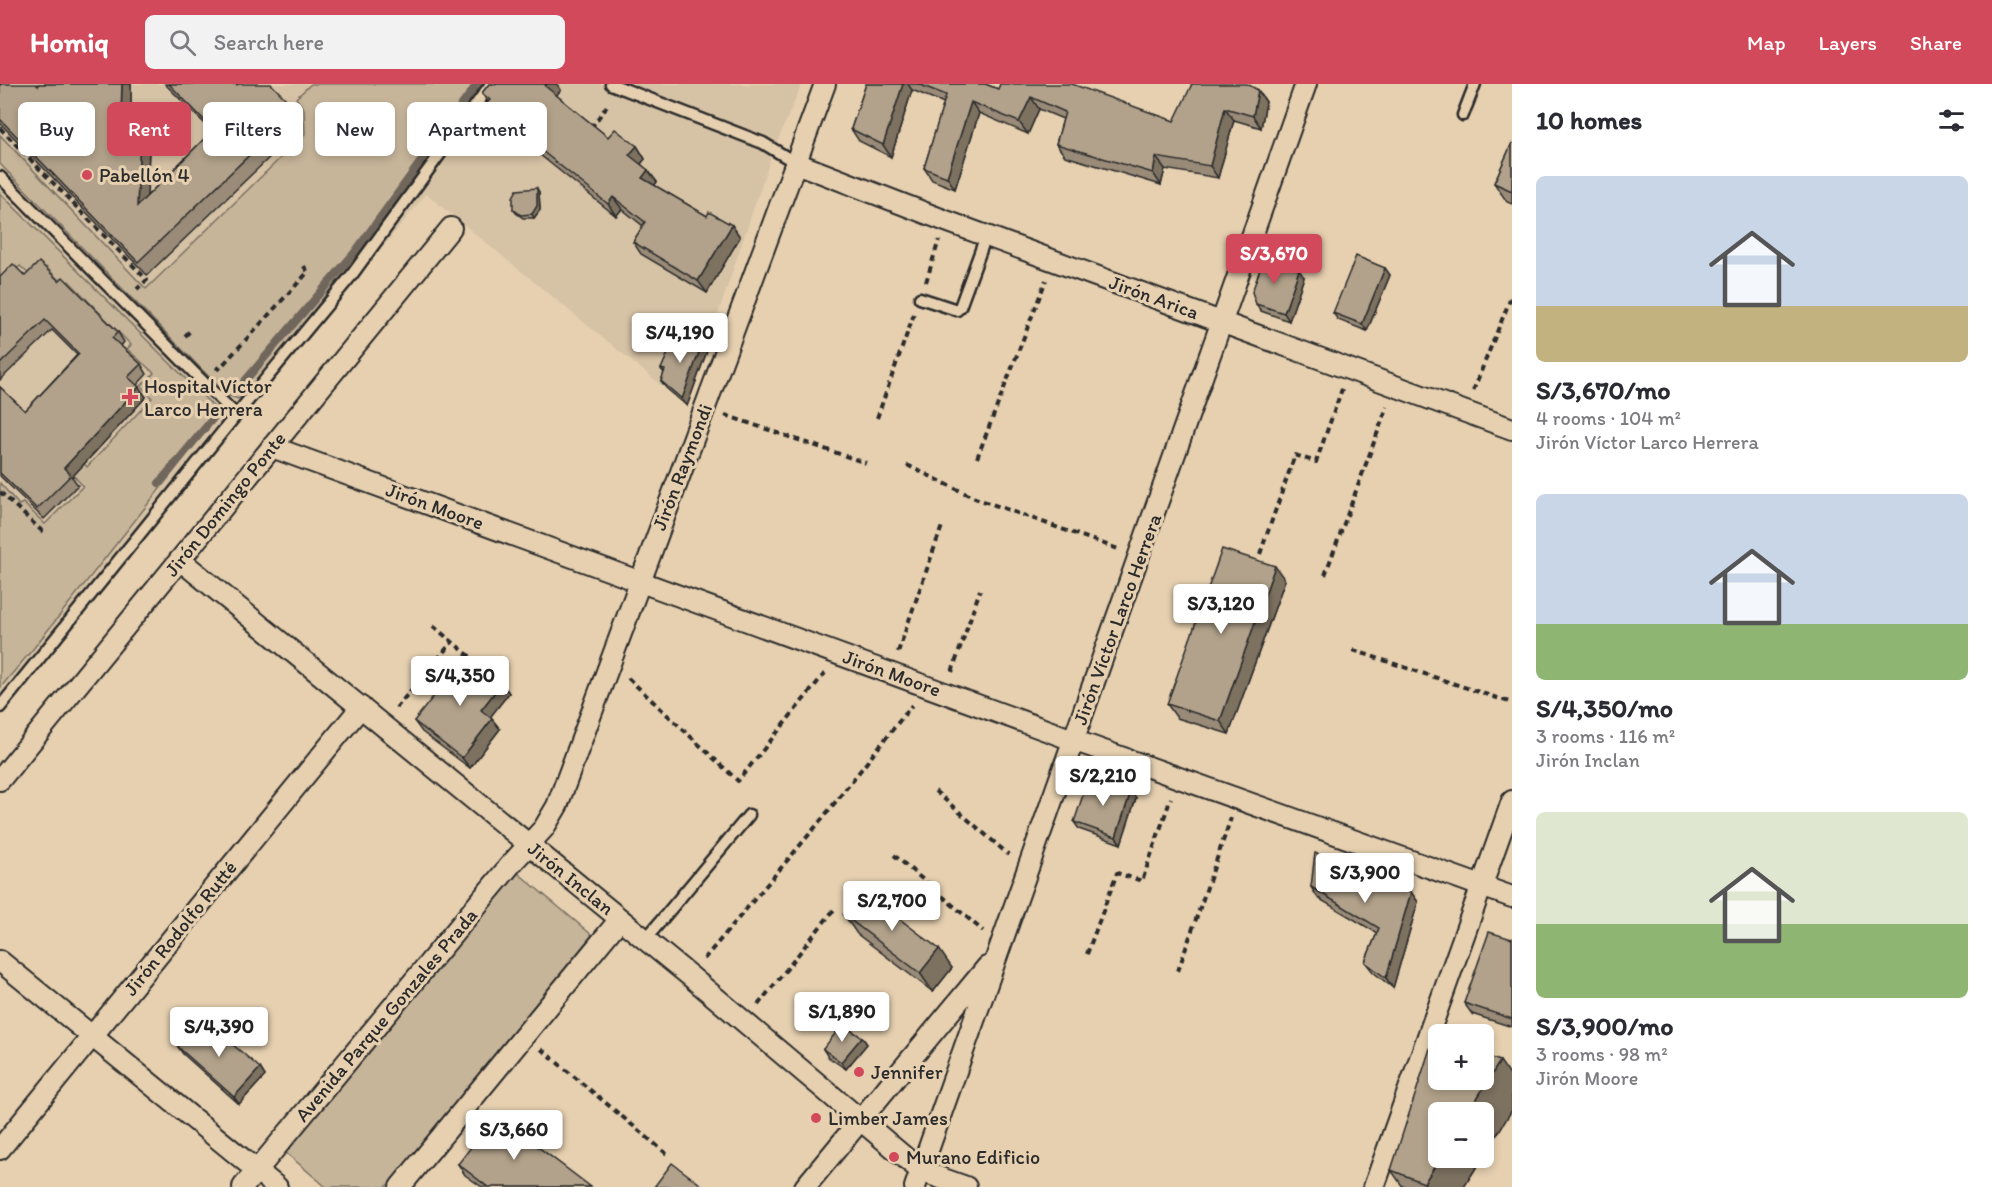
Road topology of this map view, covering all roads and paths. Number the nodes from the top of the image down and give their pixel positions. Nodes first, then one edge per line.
1 (491, 84) edge
2 (825, 84) edge
3 (1306, 84) edge
4 (1475, 84) edge
5 (616, 86) edge
6 (1463, 115) dead end
7 (0, 128) edge
8 (591, 128) edge
9 (796, 163) junction
10 (0, 177) edge
11 (946, 221) junction
12 (451, 228) dead end
13 (986, 236) junction
14 (1054, 260) junction
15 (303, 265) dead end
16 (147, 280) dead end
17 (1512, 295) edge
18 (920, 298) junction
19 (1222, 322) junction
20 (192, 329) dead end
21 (171, 350) junction
22 (210, 361) dead end
23 (1349, 369) junction
24 (1395, 386) junction
25 (704, 408) junction
26 (1465, 412) junction
27 (236, 415) junction
28 (877, 418) dead end
29 (1512, 429) edge
30 (272, 447) junction
31 (977, 458) dead end
32 (866, 463) dead end
33 (907, 465) dead end
34 (0, 492) edge
35 (942, 526) dead end
36 (43, 532) dead end
37 (1260, 554) dead end
38 (1139, 556) junction
39 (180, 560) junction
40 (1325, 575) dead end
41 (639, 580) junction
42 (980, 590) dead end
43 (433, 626) dead end
44 (452, 642) junction
45 (1353, 650) dead end
46 (840, 654) junction
47 (472, 658) edge
48 (610, 662) junction
49 (890, 673) junction
50 (936, 690) junction
51 (1512, 704) edge
52 (0, 707) edge
53 (361, 707) junction
54 (382, 725) junction
55 (1073, 740) junction
56 (1178, 778) junction
57 (0, 780) edge
58 (934, 791) dead end
59 (1238, 799) junction
60 (1512, 801) edge
61 (749, 815) dead end
62 (529, 844) junction
63 (894, 855) dead end
64 (1027, 870) junction
65 (1481, 886) junction
66 (1512, 897) edge
67 (836, 907) dead end
68 (620, 919) junction
69 (645, 940) junction
70 (999, 951) junction
71 (1087, 954) dead end
72 (0, 961) edge
73 (1178, 970) dead end
74 (690, 975) junction
75 (862, 1005) dead end
76 (745, 1022) junction
77 (840, 1030) edge
78 (525, 1035) junction
79 (92, 1036) junction
80 (861, 1119) junction
81 (0, 1149) edge
82 (667, 1154) dead end
83 (257, 1171) junction
84 (918, 1179) edge
85 (243, 1187) edge
86 (277, 1187) edge
87 (400, 1187) edge
88 (805, 1187) edge
89 (966, 1187) edge
90 (1374, 1187) edge

1 - 27 lane
2 - 9 street, Jirón Raymondi
3 - 19 street, Jirón Víctor Larco Herrera
4 - 6 lane
5 - 8 path
5 - 9 lane
7 - 16 path
9 - 11 street, Jirón Arica
9 - 25 street, Jirón Raymondi
10 - 21 lane
11 - 13 street, Jirón Arica
11 - 18 path
12 - 30 street, Jirón Domingo Ponte
13 - 14 street, Jirón Arica
13 - 18 lane
14 - 19 street, Jirón Arica
14 - 31 path
15 - 22 path
17 - 26 path
18 - 28 path
19 - 23 street, Jirón Arica
19 - 38 street, Jirón Víctor Larco Herrera
20 - 21 path
21 - 27 lane
23 - 24 street, Jirón Arica
23 - 37 path
24 - 26 street, Jirón Arica
24 - 40 path
25 - 32 path
25 - 41 street, Jirón Raymondi
26 - 29 street, Jirón Arica
27 - 52 lane
30 - 39 street, Jirón Domingo Ponte
30 - 41 street, Jirón Moore
33 - 38 path
34 - 36 path
35 - 49 path
38 - 55 street, Jirón Víctor Larco Herrera
39 - 53 street, Jirón Inclan
39 - 57 street, Jirón Domingo Ponte
41 - 46 street, Jirón Moore
41 - 48 street, Jirón Raymondi
42 - 50 path
43 - 44 path
44 - 47 path
44 - 54 path
45 - 51 path
46 - 48 path
46 - 49 street, Jirón Moore
48 - 62 street, Jirón Raymondi
49 - 50 street, Jirón Moore
50 - 55 street, Jirón Moore
50 - 74 path
53 - 54 street, Jirón Inclan
53 - 79 street, Jirón Rodolfo Rutté
54 - 62 street, Jirón Inclan
55 - 56 street, Jirón Moore
55 - 64 street, Jirón Víctor Larco Herrera
56 - 59 street, Jirón Moore
56 - 71 path
58 - 64 path
59 - 65 street, Jirón Moore
59 - 73 path
60 - 65 street
61 - 69 lane
62 - 68 street, Jirón Inclan
62 - 83 street, Avenida Parque Gonzales Prada
63 - 70 path
64 - 70 street, Jirón Víctor Larco Herrera
65 - 66 street, Jirón Moore
65 - 90 street
67 - 76 path
68 - 69 street, Jirón Inclan
68 - 78 street
69 - 74 street, Jirón Inclan
70 - 80 street
70 - 84 street, Jirón Víctor Larco Herrera
72 - 79 street
74 - 76 street, Jirón Inclan
75 - 77 path
76 - 80 street, Jirón Inclan
78 - 82 path
78 - 87 street
79 - 81 street, Jirón Rodolfo Rutté
79 - 83 street
80 - 84 street, Jirón Inclan
80 - 88 street
83 - 85 street, Avenida Parque Gonzales Prada
83 - 86 street
84 - 89 street, Jirón Inclan

